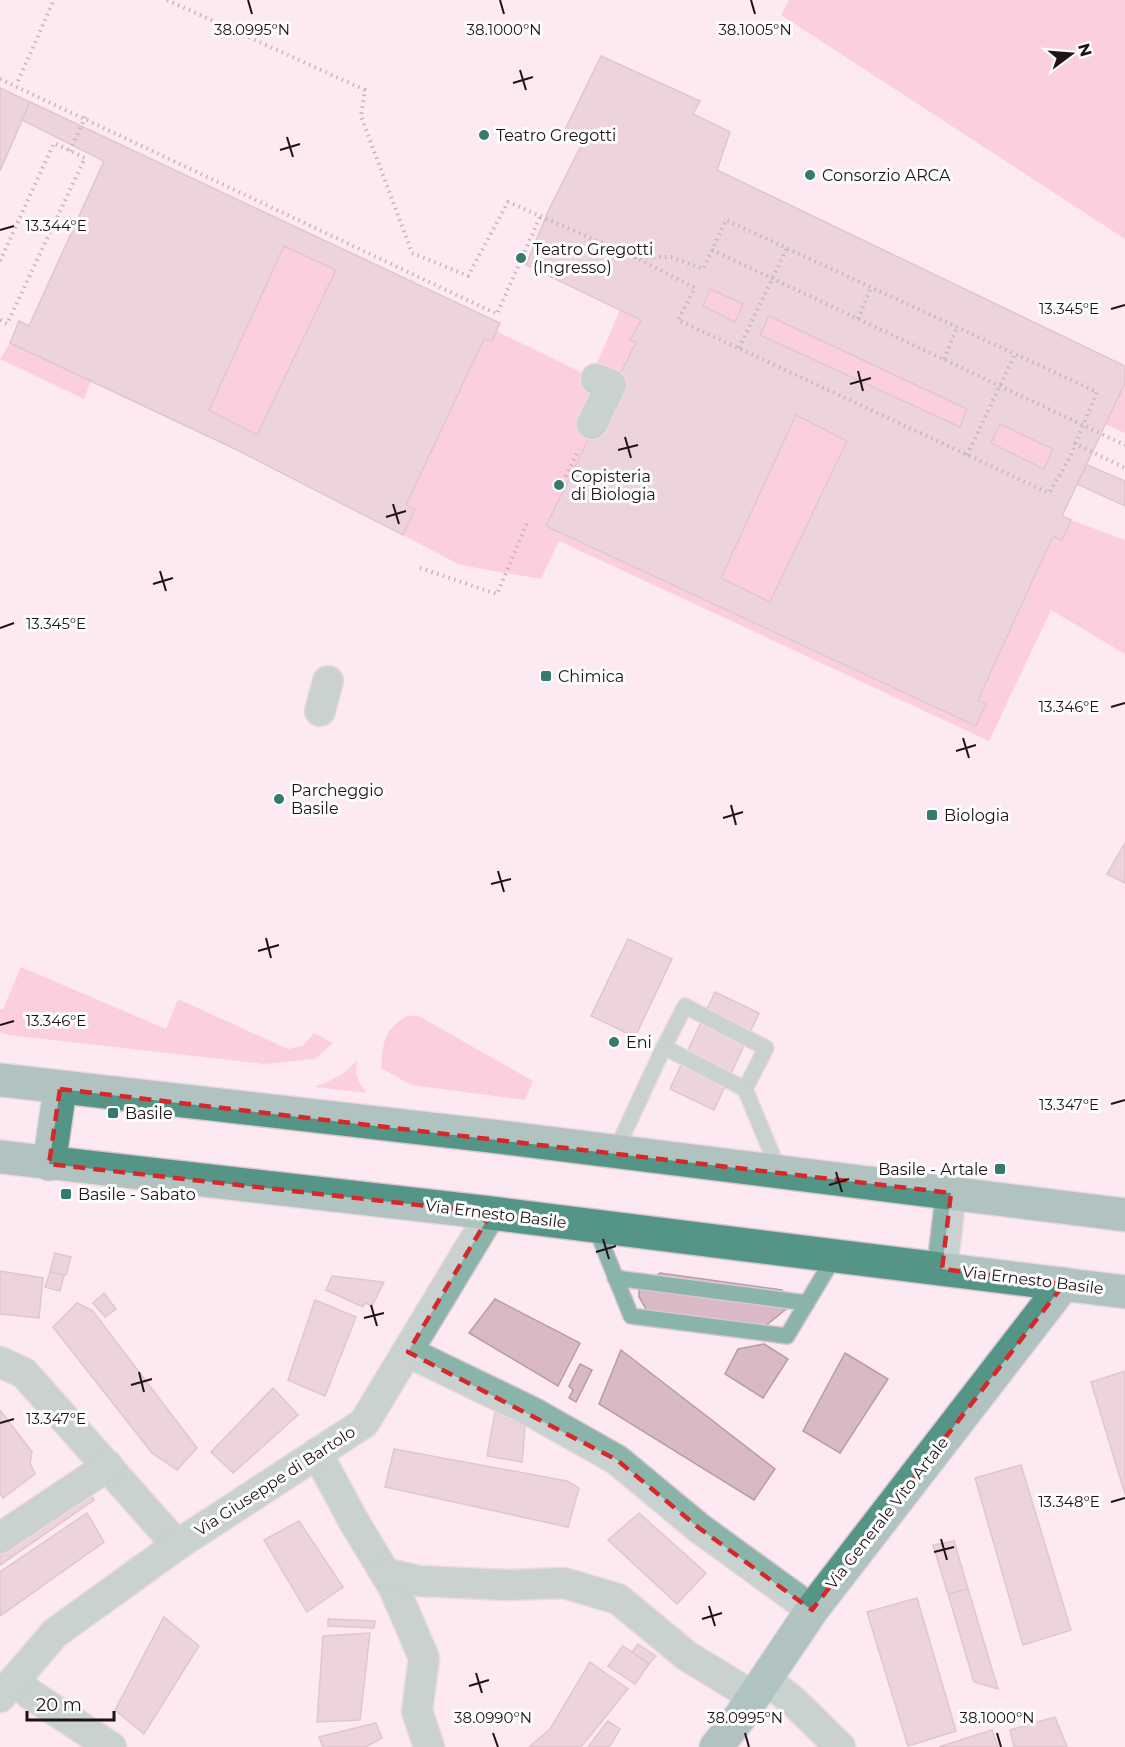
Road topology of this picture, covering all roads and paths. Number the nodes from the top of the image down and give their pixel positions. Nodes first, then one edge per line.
1 (54, 0) edge
2 (167, 0) edge
3 (0, 79) edge
4 (18, 81) dead end
5 (87, 113) dead end
6 (84, 119) junction
7 (70, 151) junction
8 (540, 217) junction
9 (787, 248) junction
10 (712, 250) junction
11 (634, 257) junction
12 (0, 261) edge
13 (772, 278) junction
14 (871, 287) junction
15 (858, 319) junction
16 (0, 320) edge
17 (957, 327) junction
18 (739, 348) junction
19 (1015, 354) junction
20 (944, 358) junction
21 (596, 379) dead end
22 (999, 385) junction
23 (592, 424) joint
24 (1083, 424) junction
25 (1074, 443) junction
26 (1125, 445) edge
27 (967, 455) junction
28 (1125, 468) edge
29 (562, 482) dead end
30 (527, 523) dead end
31 (420, 568) dead end
32 (328, 681) dead end
33 (320, 711) dead end
34 (664, 1047) junction
35 (0, 1080) edge
36 (60, 1089) junction
37 (745, 1089) junction
38 (615, 1152) junction
39 (0, 1157) edge
40 (49, 1164) junction
41 (779, 1172) junction
42 (951, 1193) junction
43 (491, 1213) junction
44 (1125, 1215) edge
45 (595, 1226) junction
46 (835, 1256) junction
47 (942, 1269) junction
48 (615, 1278) junction
49 (1064, 1284) junction
50 (1125, 1292) edge
51 (807, 1303) junction
52 (408, 1352) junction
53 (0, 1362) edge
54 (317, 1453) junction
55 (108, 1466) junction
56 (0, 1538) edge
57 (177, 1545) junction
58 (385, 1573) junction
59 (812, 1610) junction
60 (760, 1688) junction
61 (7, 1689) edge
62 (111, 1747) edge
63 (429, 1747) edge
64 (716, 1747) edge
65 (840, 1747) edge

1 - 4 path
2 - 8 path
3 - 6 path
5 - 6 path
6 - 7 path
6 - 8 path
7 - 12 path
7 - 16 path
8 - 11 path
9 - 10 path
9 - 13 path
9 - 14 path
10 - 11 path
10 - 13 path
11 - 18 path
13 - 15 path
13 - 18 path
14 - 15 path
14 - 17 path
15 - 20 path
17 - 19 path
17 - 20 path
18 - 27 path
19 - 22 path
19 - 24 path
20 - 22 path
21 - 23 street
22 - 24 path
22 - 27 path
23 - 29 path
24 - 25 path
24 - 26 path
25 - 27 path
25 - 28 path
30 - 31 path
32 - 33 street
34 - 37 lane
34 - 37 lane
34 - 38 lane
35 - 36 main road
36 - 38 main road
36 - 40 main road
37 - 41 lane
38 - 41 main road
39 - 40 main road, Via Ernesto Basile
40 - 43 main road, Via Ernesto Basile
41 - 42 main road
42 - 44 main road
42 - 47 street, Via Ernesto Basile
43 - 45 main road, Via Ernesto Basile
43 - 52 street, Via Giuseppe di Bartolo
45 - 46 main road, Via Ernesto Basile
45 - 48 lane
46 - 47 main road, Via Ernesto Basile
46 - 51 lane
47 - 49 main road, Via Ernesto Basile
48 - 51 lane
48 - 51 lane
49 - 50 main road, Via Ernesto Basile
49 - 59 main road, Via Generale Vito Artale
52 - 54 street, Via Giuseppe di Bartolo
52 - 59 street
53 - 55 street
54 - 57 street, Via Giuseppe di Bartolo
54 - 58 street
55 - 56 street
55 - 57 street
57 - 61 street, Via Giuseppe di Bartolo
58 - 60 street
58 - 63 street
59 - 60 main road, Via Generale Vito Artale
60 - 64 main road, Via Generale Vito Artale
60 - 65 street
61 - 62 street

